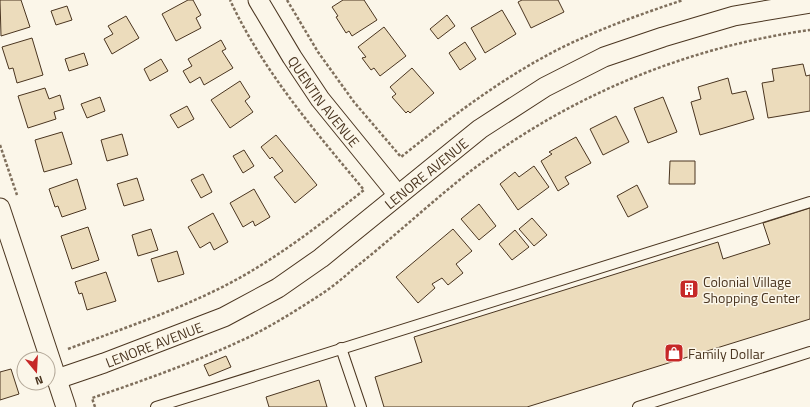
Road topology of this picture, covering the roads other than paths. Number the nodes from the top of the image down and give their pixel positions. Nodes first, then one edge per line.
1 (258, 0) edge
2 (810, 3) edge
3 (398, 195) junction
4 (810, 202) edge
5 (0, 208) edge
6 (341, 348) junction
7 (810, 352) edge
8 (57, 380) junction
9 (650, 405) edge
10 (66, 407) edge
11 (156, 407) edge
12 (361, 407) edge
13 (638, 407) edge

1 - 3 street, QUENTIN AVENUE
2 - 3 street, LENORE AVENUE
3 - 8 street, LENORE AVENUE
4 - 6 lane
5 - 8 street
6 - 11 lane
6 - 12 lane
7 - 9 lane
8 - 10 street
9 - 13 lane

